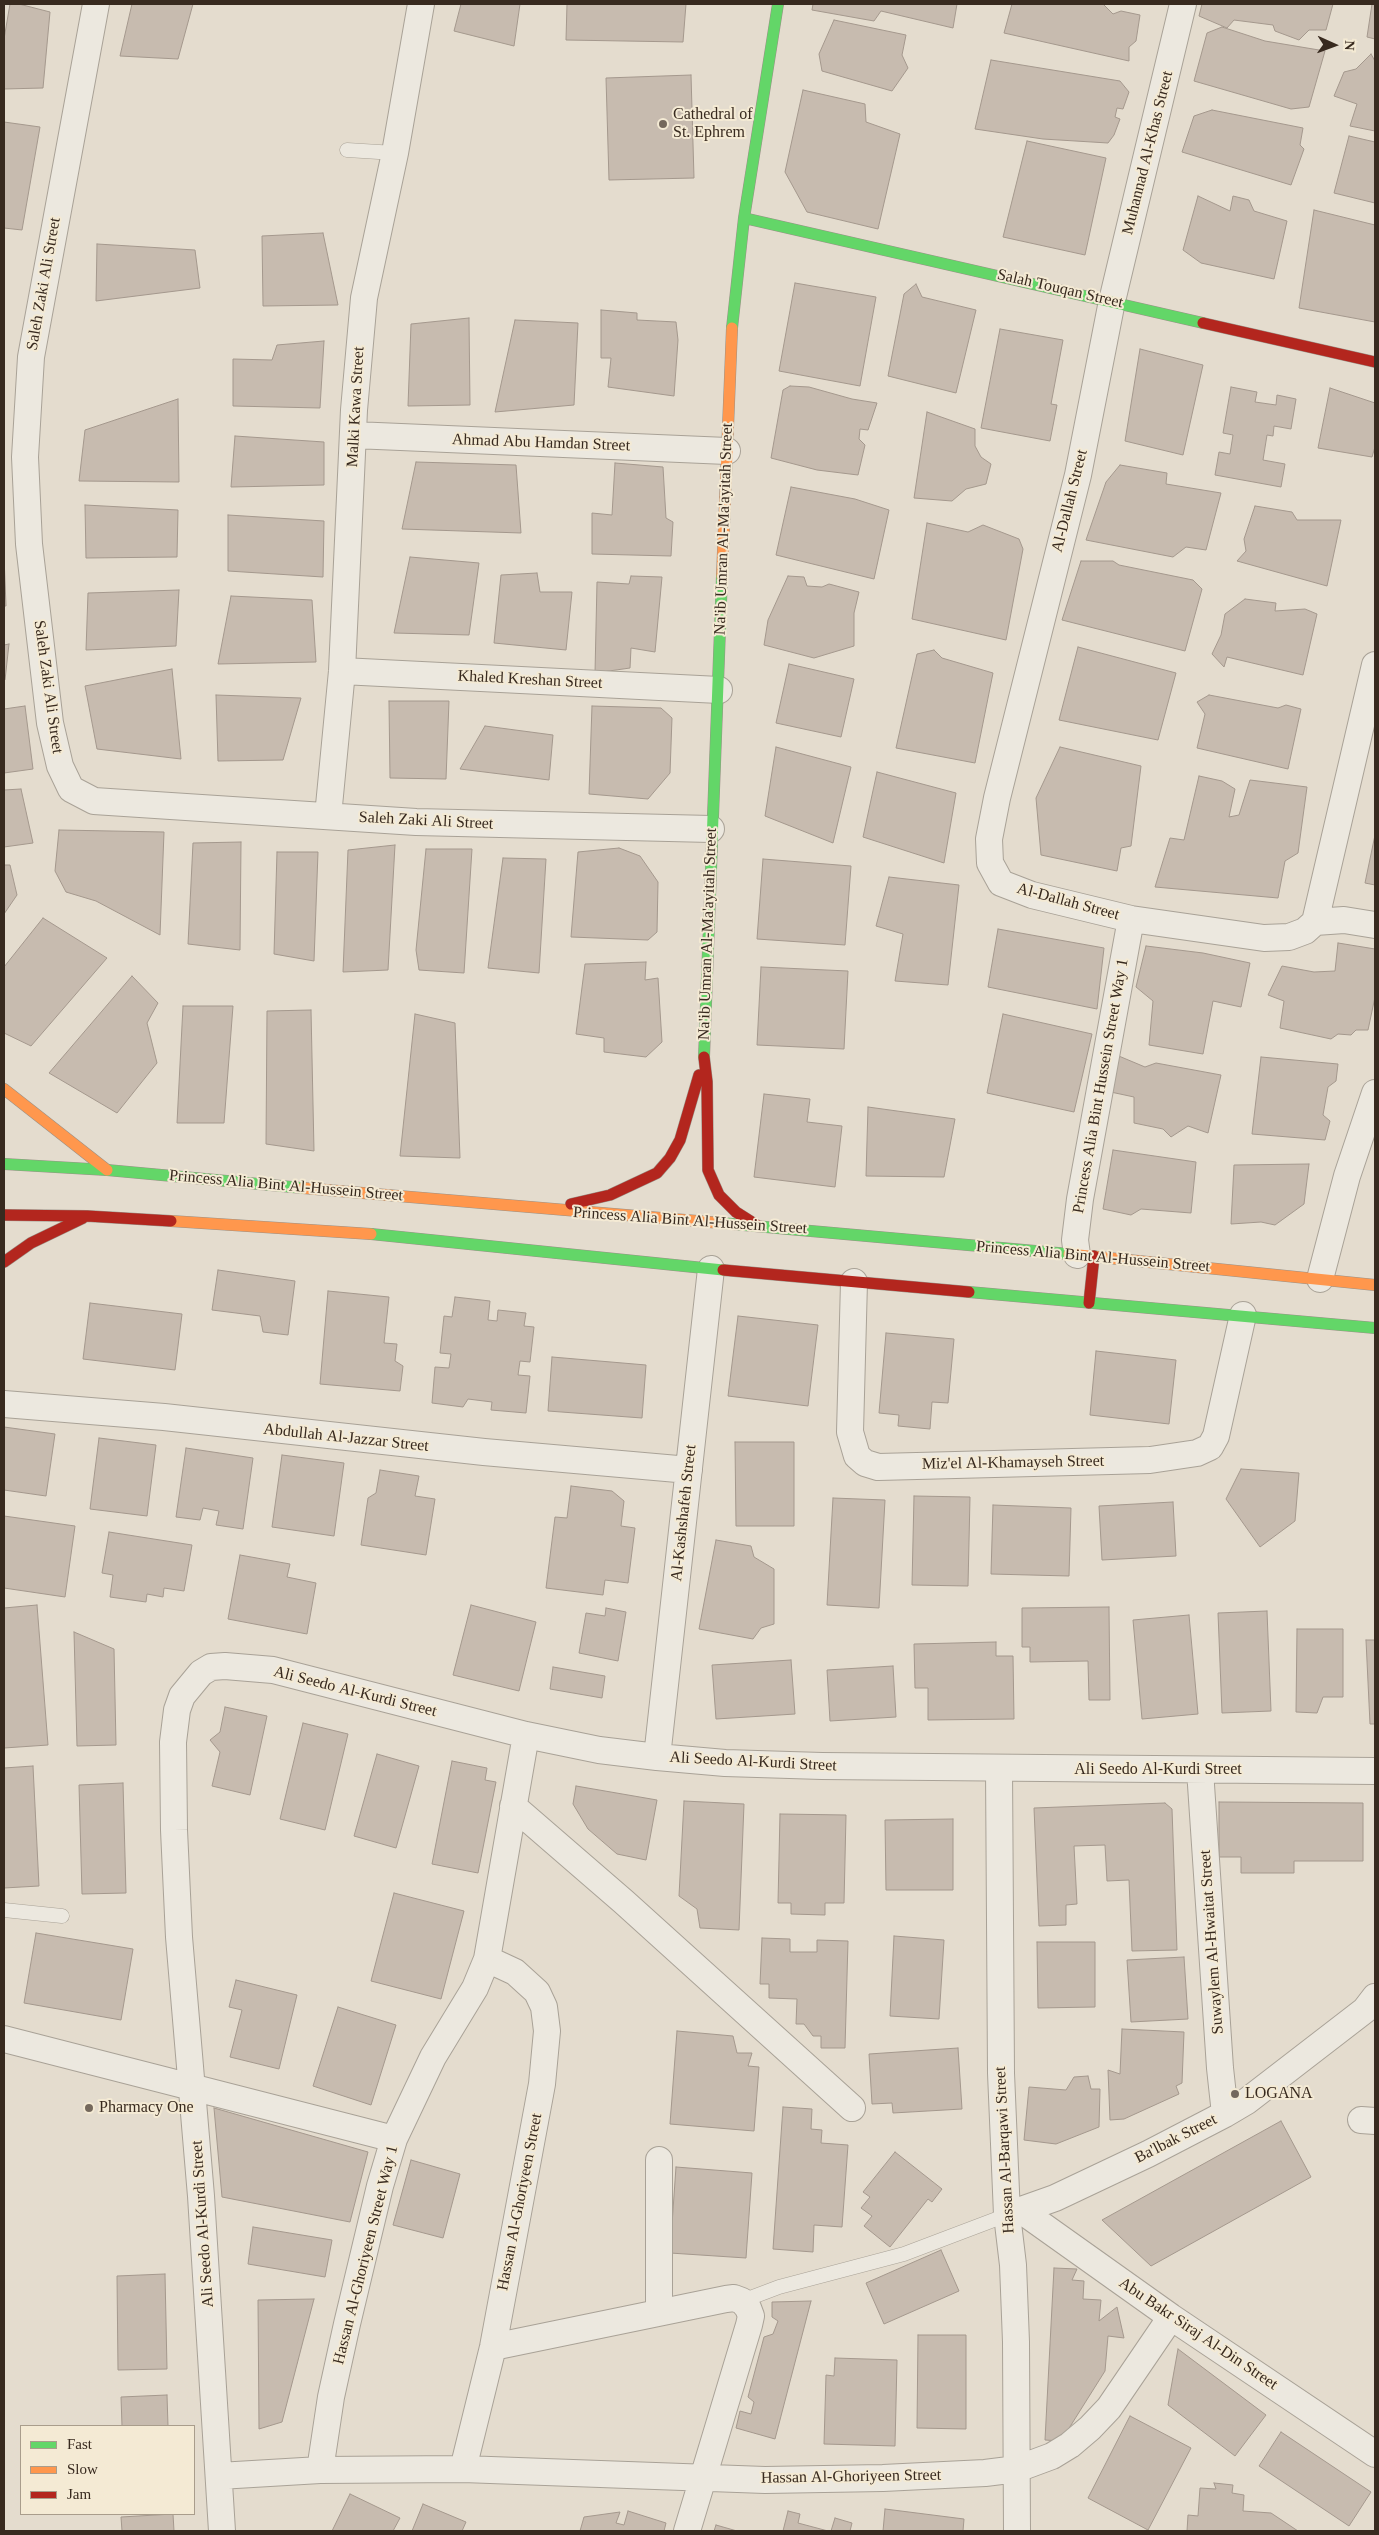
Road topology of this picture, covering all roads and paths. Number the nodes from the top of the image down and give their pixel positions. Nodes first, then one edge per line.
1 (96, 4) edge
2 (421, 4) edge
3 (778, 4) edge
4 (1184, 4) edge
5 (347, 150) dead end
6 (395, 153) junction
7 (744, 218) junction
8 (1112, 301) junction
9 (1375, 362) edge
10 (354, 435) junction
11 (727, 451) junction
12 (1375, 665) edge
13 (342, 671) junction
14 (719, 690) junction
15 (328, 816) junction
16 (711, 829) junction
17 (1131, 918) junction
18 (1315, 922) junction
19 (1375, 924) edge
20 (704, 1057) junction
21 (4, 1089) edge
22 (1375, 1092) edge
23 (4, 1164) edge
24 (107, 1170) junction
25 (546, 1210) junction
26 (4, 1215) edge
27 (88, 1216) junction
28 (759, 1226) junction
29 (1086, 1255) junction
30 (4, 1262) edge
31 (711, 1269) junction
32 (1320, 1279) junction
33 (854, 1282) junction
34 (1375, 1285) edge
35 (1089, 1303) junction
36 (1243, 1315) junction
37 (1375, 1328) edge
38 (4, 1404) edge
39 (689, 1470) junction
40 (526, 1735) junction
41 (657, 1757) junction
42 (999, 1768) junction
43 (1200, 1770) junction
44 (1375, 1771) edge
45 (513, 1806) junction
46 (4, 1910) edge
47 (62, 1916) dead end
48 (487, 1959) junction
49 (1372, 2006) edge
50 (4, 2039) edge
51 (192, 2088) junction
52 (852, 2108) dead end
53 (1226, 2114) junction
54 (394, 2139) junction
55 (659, 2160) dead end
56 (1015, 2213) junction
57 (742, 2302) junction
58 (659, 2312) junction
59 (1171, 2317) junction
60 (493, 2347) junction
61 (1375, 2454) edge
62 (463, 2469) junction
63 (1017, 2469) junction
64 (320, 2470) junction
65 (220, 2476) junction
66 (703, 2478) junction
67 (222, 2531) edge
68 (687, 2531) edge
69 (1017, 2531) edge

1 - 15 street, Saleh Zaki Ali Street
2 - 6 street, Malki Kawa Street
3 - 7 main road, Na'ib Umran Al-Ma'ayitah Street
4 - 8 street, Muhannad Al-Khas Street
5 - 6 lane
6 - 10 street, Malki Kawa Street
7 - 8 main road, Salah Touqan Street
7 - 11 main road, Na'ib Umran Al-Ma'ayitah Street
8 - 9 main road, Salah Touqan Street
8 - 17 street, Al-Dallah Street
10 - 11 street, Ahmad Abu Hamdan Street
10 - 13 street, Malki Kawa Street
11 - 14 main road, Na'ib Umran Al-Ma'ayitah Street
12 - 18 street
13 - 14 street, Khaled Kreshan Street
13 - 15 street, Malki Kawa Street
14 - 16 main road, Na'ib Umran Al-Ma'ayitah Street
15 - 16 street, Saleh Zaki Ali Street
16 - 20 main road, Na'ib Umran Al-Ma'ayitah Street
17 - 18 street, Al-Dallah Street
17 - 29 street, Princess Alia Bint Hussein Street Way 1
18 - 19 street
20 - 25 main road, Na'ib Umran Al-Ma'ayitah Street
20 - 28 main road, Na'ib Umran Al-Ma'ayitah Street
21 - 24 main road
22 - 32 street
23 - 24 main road, Princess Alia Bint Al-Hussein Street
24 - 25 main road, Princess Alia Bint Al-Hussein Street
25 - 28 main road, Princess Alia Bint Al-Hussein Street
26 - 27 main road
27 - 30 main road
27 - 31 main road
28 - 29 main road, Princess Alia Bint Al-Hussein Street
29 - 32 main road, Princess Alia Bint Al-Hussein Street
29 - 35 main road
31 - 33 main road
31 - 39 street, Al-Kashshafeh Street
32 - 34 main road, Princess Alia Bint Al-Hussein Street
33 - 35 main road
33 - 36 street, Miz'el Al-Khamayseh Street
35 - 36 main road
36 - 37 main road
38 - 39 street, Abdullah Al-Jazzar Street
39 - 41 street, Al-Kashshafeh Street
40 - 41 street, Ali Seedo Al-Kurdi Street
40 - 45 street, Hassan Al-Ghoriyeen Street Way 1
40 - 51 street, Ali Seedo Al-Kurdi Street
41 - 42 street, Ali Seedo Al-Kurdi Street
42 - 43 street, Ali Seedo Al-Kurdi Street
42 - 56 street, Hassan Al-Barqawi Street
43 - 44 street, Ali Seedo Al-Kurdi Street
43 - 53 street, Suwaylem Al-Hwaitat Street
45 - 48 street, Hassan Al-Ghoriyeen Street Way 1
45 - 52 street
46 - 47 lane
48 - 54 street, Hassan Al-Ghoriyeen Street Way 1
48 - 60 street, Hassan Al-Ghoriyeen Street
49 - 53 street, Ba'lbak Street
50 - 51 street
51 - 54 street
51 - 65 street, Ali Seedo Al-Kurdi Street
53 - 56 street, Ba'lbak Street
54 - 64 street, Hassan Al-Ghoriyeen Street Way 1
55 - 58 street
56 - 57 lane
56 - 59 street, Abu Bakr Siraj Al-Din Street
56 - 63 street, Hassan Al-Barqawi Street
57 - 58 street
57 - 66 street
58 - 60 street
59 - 61 street, Abu Bakr Siraj Al-Din Street
59 - 63 street, Hassan Al-Ghoriyeen Street
60 - 62 street, Hassan Al-Ghoriyeen Street
62 - 64 street, Hassan Al-Ghoriyeen Street
62 - 66 street, Hassan Al-Ghoriyeen Street
63 - 66 street, Hassan Al-Ghoriyeen Street
63 - 69 street, Hassan Al-Barqawi Street
64 - 65 street, Hassan Al-Ghoriyeen Street
65 - 67 street, Ali Seedo Al-Kurdi Street
66 - 68 street

